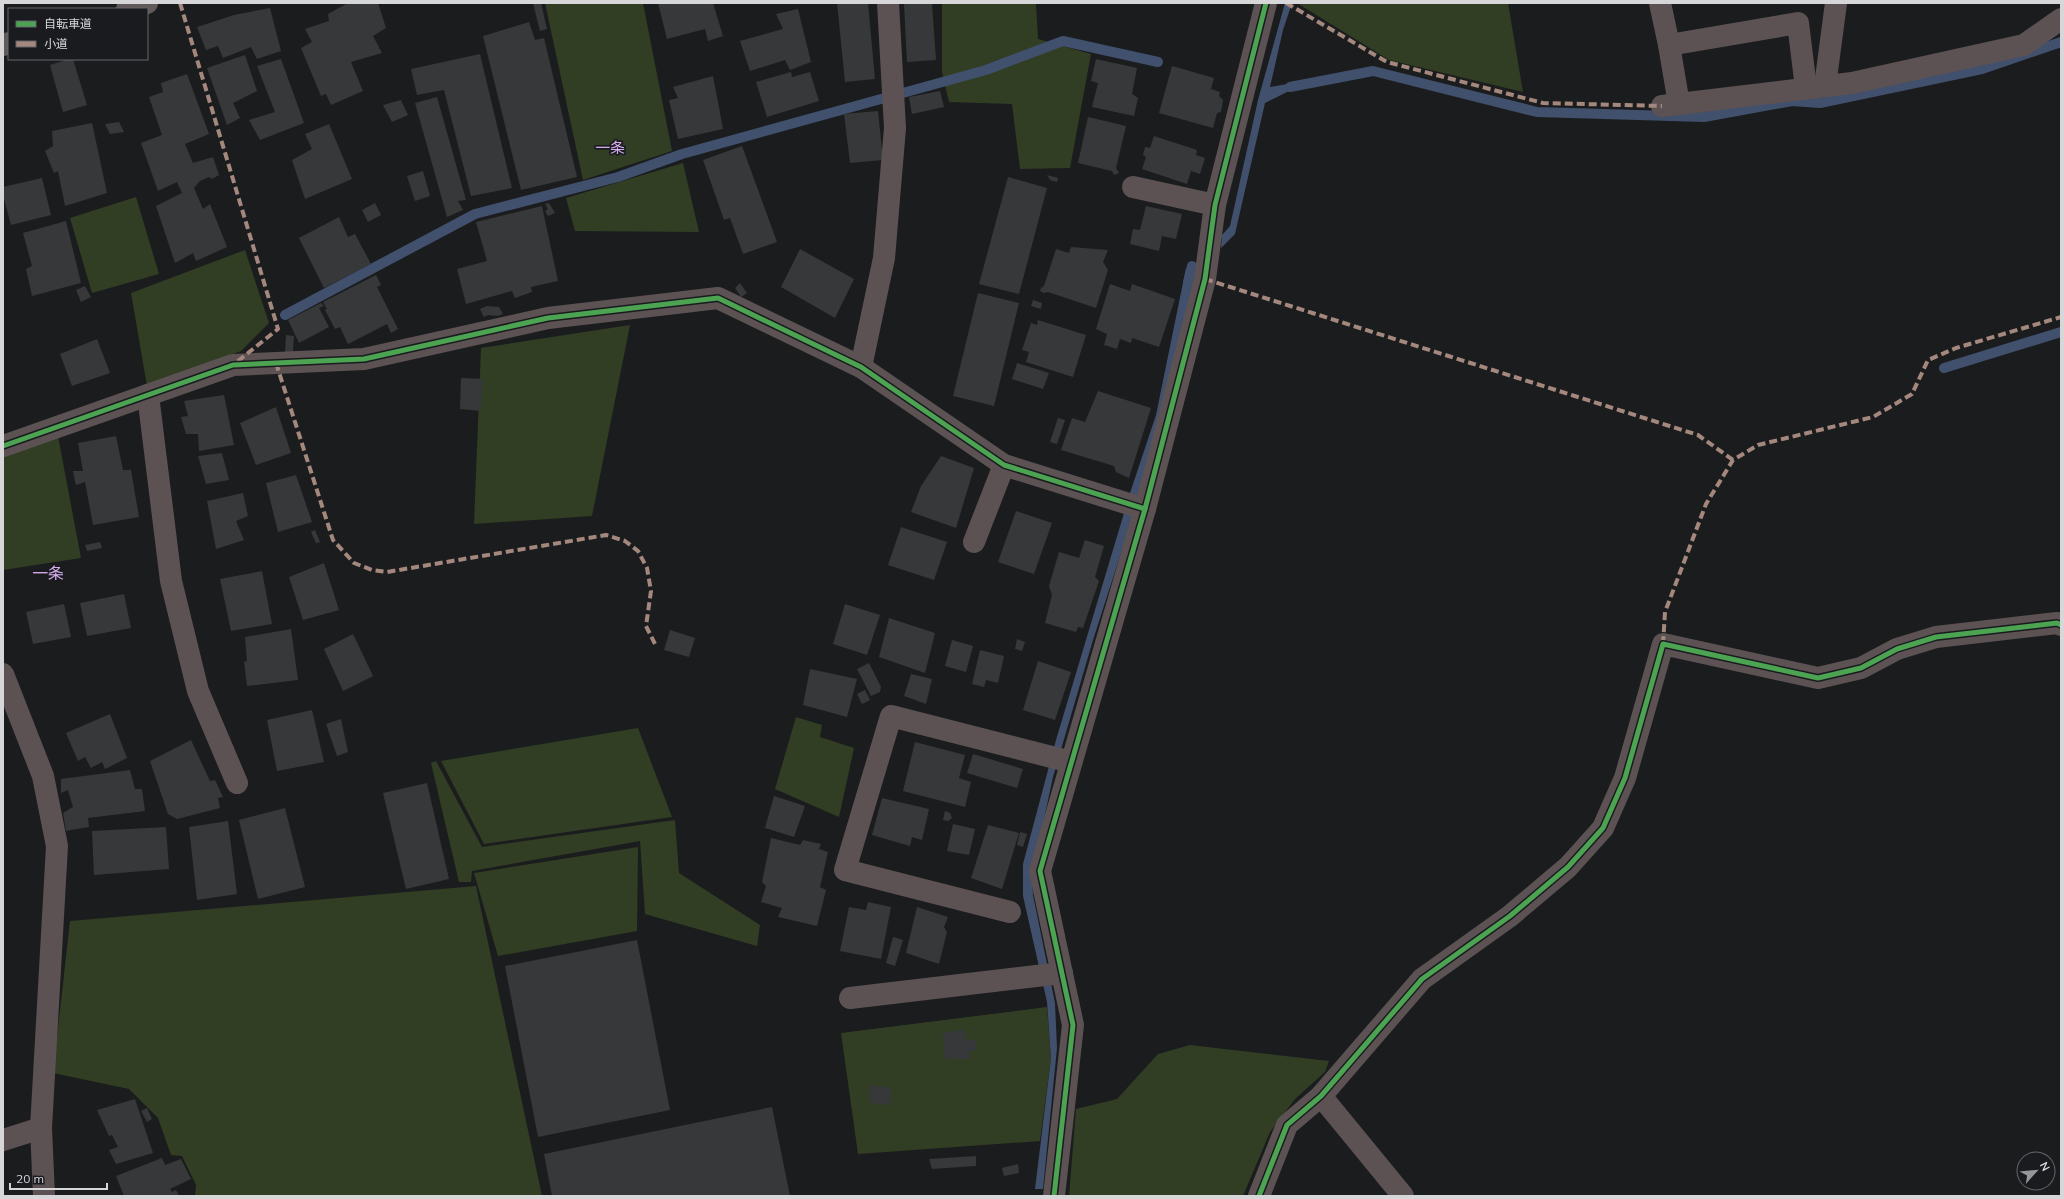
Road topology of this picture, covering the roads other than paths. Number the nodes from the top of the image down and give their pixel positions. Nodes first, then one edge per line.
1 (147, 3) edge
2 (888, 3) edge
3 (1266, 3) edge
4 (1660, 3) edge
5 (1836, 3) edge
6 (130, 8) edge
7 (2061, 19) edge
8 (1669, 45) junction
9 (1816, 87) junction
10 (1133, 186) dead end
11 (1215, 205) junction
12 (861, 367) junction
13 (148, 395) junction
14 (3, 446) edge
15 (1004, 465) junction
16 (1145, 509) junction
17 (974, 542) dead end
18 (2061, 625) edge
19 (3, 674) edge
20 (1071, 762) junction
21 (236, 783) dead end
22 (1010, 912) dead end
23 (1062, 973) junction
24 (850, 998) dead end
25 (1321, 1096) junction
26 (41, 1128) junction
27 (3, 1140) edge
28 (44, 1196) edge
29 (1054, 1196) edge
30 (1259, 1196) edge
31 (1404, 1196) edge

1 - 6 highway
2 - 12 street
3 - 11 street
4 - 8 street
5 - 9 street
7 - 9 street
8 - 9 street
8 - 9 street
10 - 11 street
11 - 16 street
12 - 13 street
12 - 15 street
13 - 14 street
13 - 21 street
15 - 16 street
15 - 17 street
16 - 20 street
18 - 25 street
19 - 26 street
20 - 22 street
20 - 23 street
23 - 24 street
23 - 29 street
25 - 30 street
25 - 31 street
26 - 27 street
26 - 28 street

